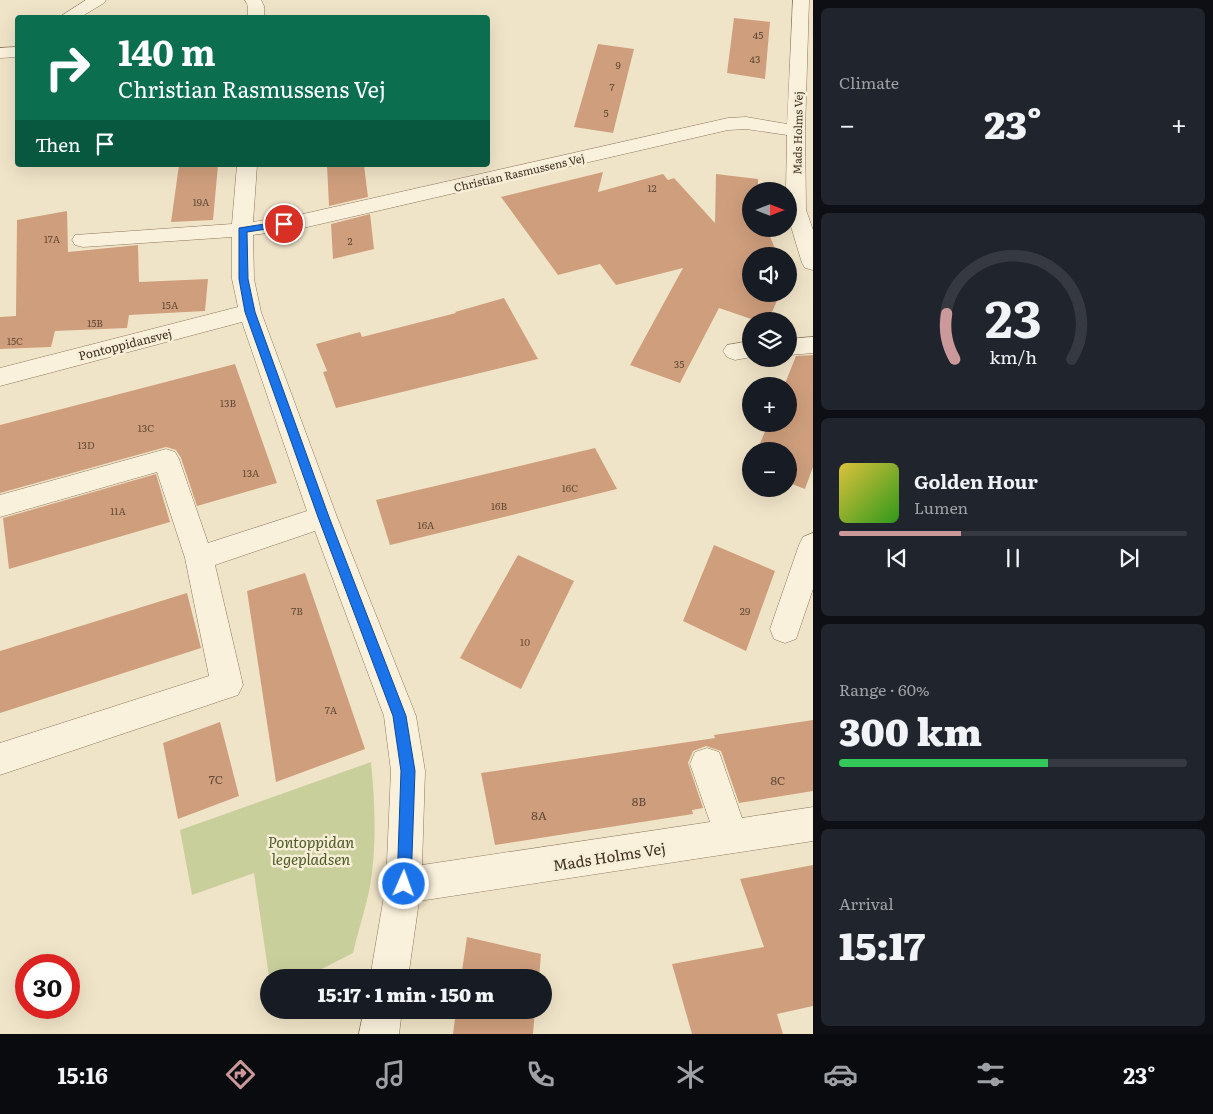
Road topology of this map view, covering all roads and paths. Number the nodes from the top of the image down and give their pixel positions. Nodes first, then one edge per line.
1 (98, 0) edge
2 (253, 0) edge
3 (801, 0) edge
4 (71, 15) edge
5 (256, 15) edge
6 (15, 52) edge
7 (0, 53) edge
8 (806, 90) edge
9 (802, 145) edge
10 (247, 167) edge
11 (242, 230) junction
12 (83, 240) dead end
13 (813, 263) edge
14 (250, 312) junction
15 (813, 345) edge
16 (797, 346) edge
17 (0, 377) edge
18 (0, 506) edge
19 (323, 517) junction
20 (813, 545) edge
21 (199, 558) junction
22 (785, 629) dead end
23 (0, 759) edge
24 (706, 764) dead end
25 (813, 824) edge
26 (732, 837) junction
27 (404, 884) junction
28 (390, 969) edge
29 (382, 1019) edge
30 (379, 1034) edge

1 - 4 street
2 - 5 street
3 - 8 street, Mads Holms Vej
6 - 7 street
8 - 9 street, Mads Holms Vej
9 - 11 street, Christian Rasmussens Vej
9 - 13 street, Mads Holms Vej
10 - 11 street
11 - 12 street, Christian Rasmussens Vej
11 - 14 street
14 - 17 street, Pontoppidansvej
14 - 19 street
15 - 16 street
18 - 21 street
19 - 21 street
19 - 27 street
20 - 22 street
21 - 23 street
24 - 26 street
25 - 26 street, Mads Holms Vej
26 - 27 street, Mads Holms Vej
27 - 28 street
29 - 30 street

